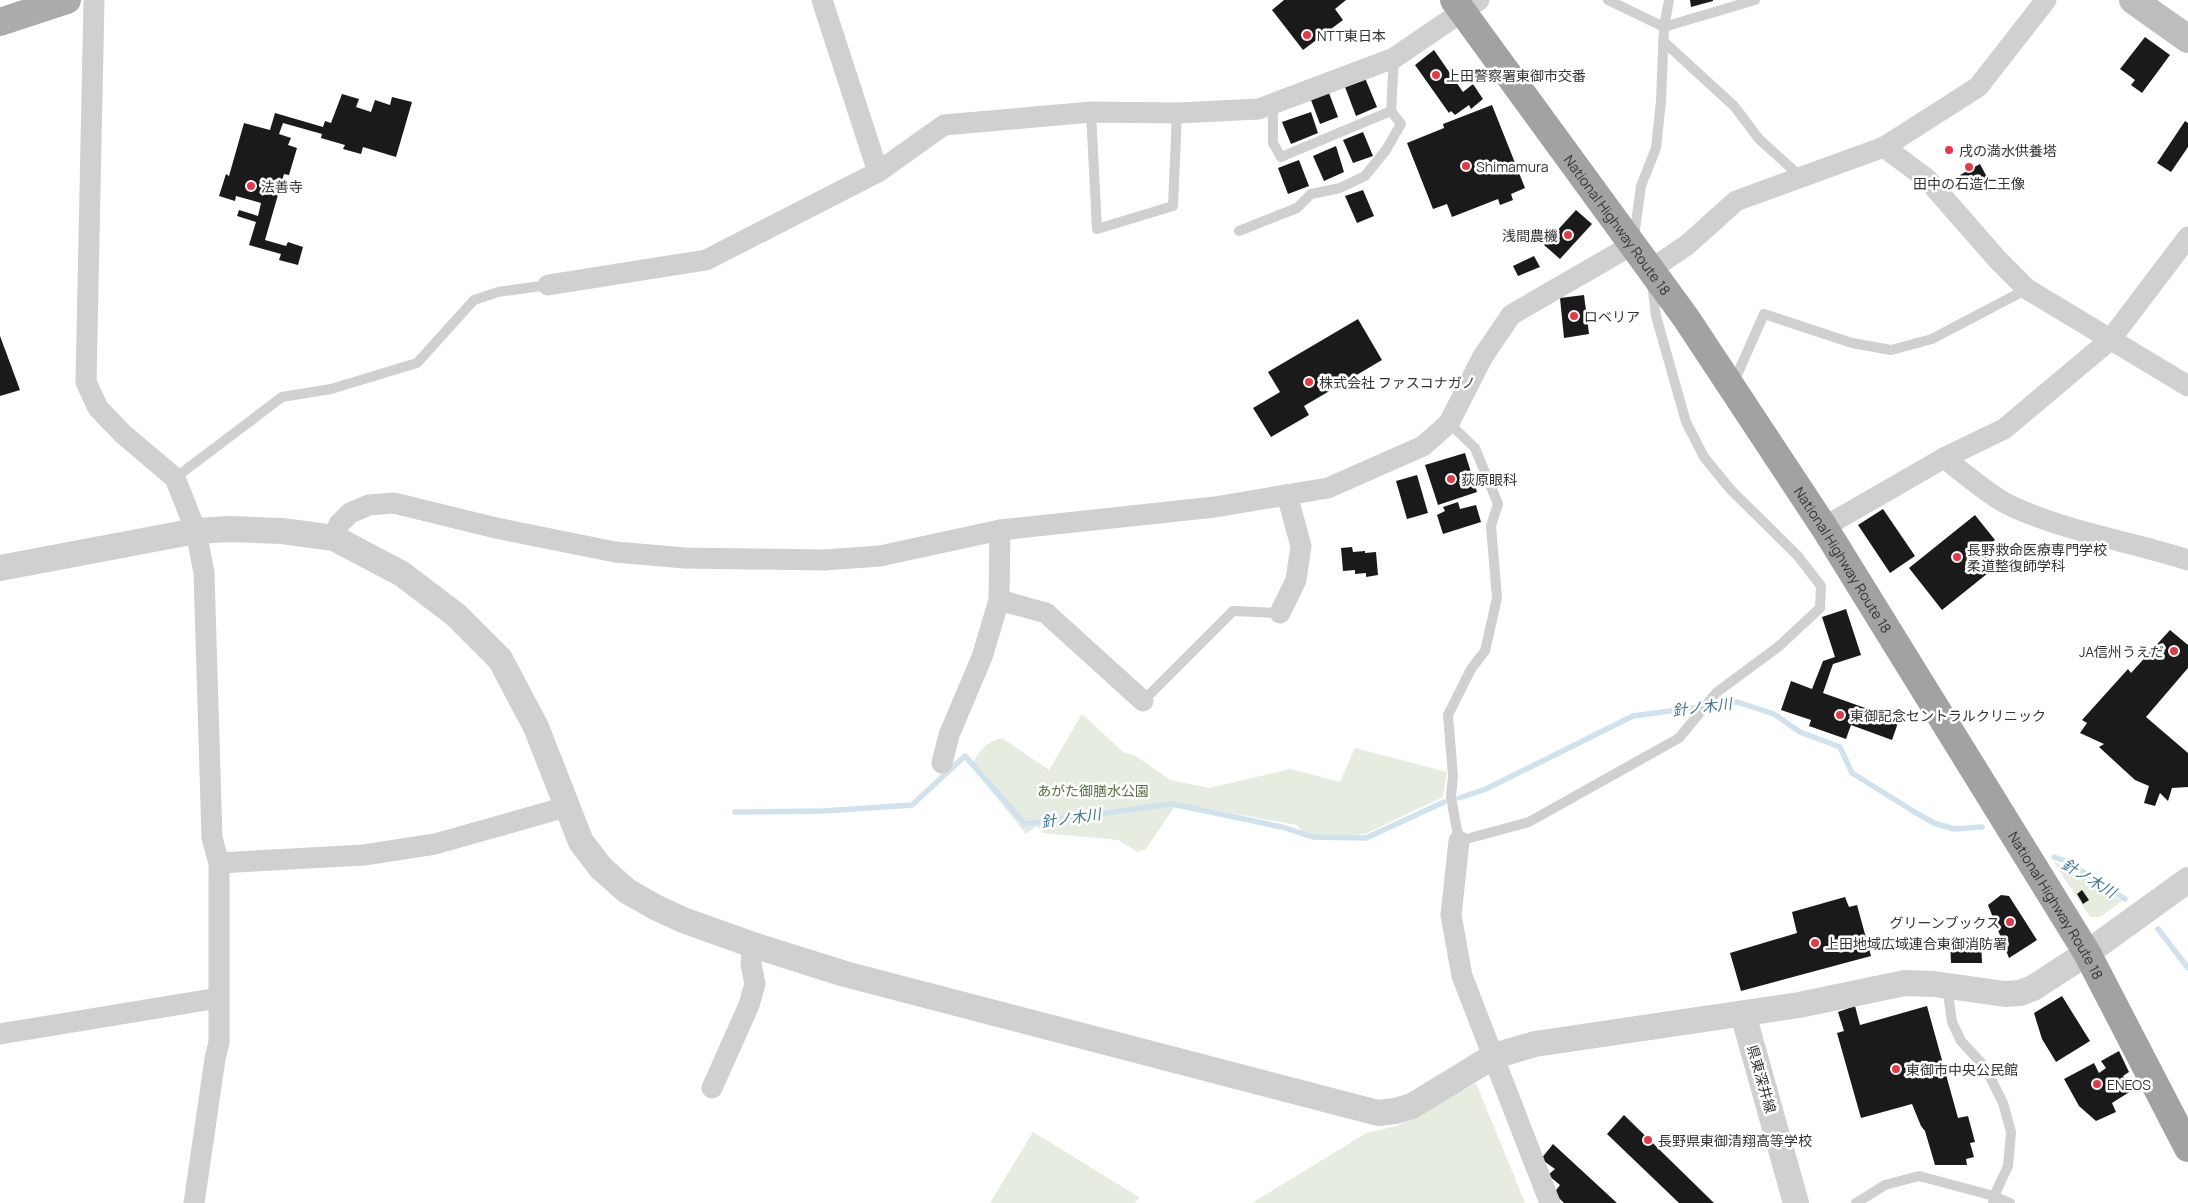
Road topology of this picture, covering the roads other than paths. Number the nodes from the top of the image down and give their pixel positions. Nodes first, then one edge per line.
1 (67, 0) edge
2 (94, 0) edge
3 (822, 0) edge
4 (1608, 0) edge
5 (1669, 0) edge
6 (1754, 0) edge
7 (2046, 0) edge
8 (2133, 0) edge
9 (1465, 3) edge
10 (0, 22) edge
11 (1664, 27) junction
12 (2188, 39) edge
13 (1663, 41) junction
14 (1394, 58) junction
15 (1273, 105) junction
16 (1391, 111) junction
17 (1091, 112) junction
18 (1177, 113) junction
19 (1884, 147) junction
20 (878, 172) junction
21 (1801, 177) junction
22 (1238, 231) dead end
23 (2188, 237) edge
24 (1632, 245) junction
25 (1650, 270) junction
26 (548, 285) joint
27 (2027, 290) junction
28 (2110, 340) junction
29 (2188, 386) edge
30 (1731, 387) junction
31 (1449, 423) junction
32 (1944, 458) junction
33 (175, 478) junction
34 (1287, 495) junction
35 (1824, 527) junction
36 (1000, 530) junction
37 (196, 531) junction
38 (334, 538) junction
39 (2188, 560) edge
40 (0, 568) edge
41 (999, 600) junction
42 (1280, 612) joint
43 (1143, 701) joint
44 (942, 763) dead end
45 (566, 807) junction
46 (1458, 841) junction
47 (219, 863) junction
48 (2188, 880) edge
49 (753, 945) junction
50 (2087, 953) junction
51 (1947, 985) junction
52 (218, 998) junction
53 (1743, 1014) junction
54 (0, 1034) edge
55 (1494, 1056) junction
56 (712, 1088) dead end
57 (2188, 1148) edge
58 (1994, 1200) edge
59 (194, 1203) edge
60 (1550, 1203) edge
61 (1796, 1203) edge
62 (1856, 1203) edge
63 (2010, 1203) edge

1 - 10 main road
2 - 33 street
3 - 20 street
4 - 11 lane
5 - 11 lane
6 - 11 lane
7 - 19 street
8 - 12 main road
9 - 14 street
9 - 24 highway, National Highway Route 18
11 - 13 lane
13 - 21 lane
13 - 24 lane
14 - 15 street
14 - 16 lane
15 - 16 lane
15 - 18 street
16 - 22 lane
17 - 18 street
17 - 18 lane
17 - 20 street
19 - 21 street
19 - 27 street
20 - 26 street
21 - 25 street
23 - 28 street
24 - 25 highway, National Highway Route 18
24 - 31 street
25 - 30 highway, National Highway Route 18
25 - 46 lane
26 - 33 lane
27 - 28 street
27 - 30 lane
28 - 29 street
28 - 32 street
30 - 35 highway, National Highway Route 18
31 - 34 street
31 - 46 lane
32 - 35 street
32 - 39 street
33 - 37 street
34 - 36 street
34 - 42 street
35 - 50 highway, National Highway Route 18
36 - 38 street
36 - 41 street
37 - 38 street
37 - 40 street
37 - 47 street
38 - 45 street
41 - 43 street
41 - 44 street
42 - 43 lane
45 - 47 street
45 - 49 street
46 - 55 street
47 - 52 street
48 - 50 street
49 - 55 street
49 - 56 street
50 - 51 street
50 - 57 highway, National Highway Route 18
51 - 53 street
51 - 58 lane
52 - 54 street
52 - 59 street
53 - 55 street
53 - 61 street, 県東深井線
55 - 60 street
58 - 62 lane
58 - 63 lane

